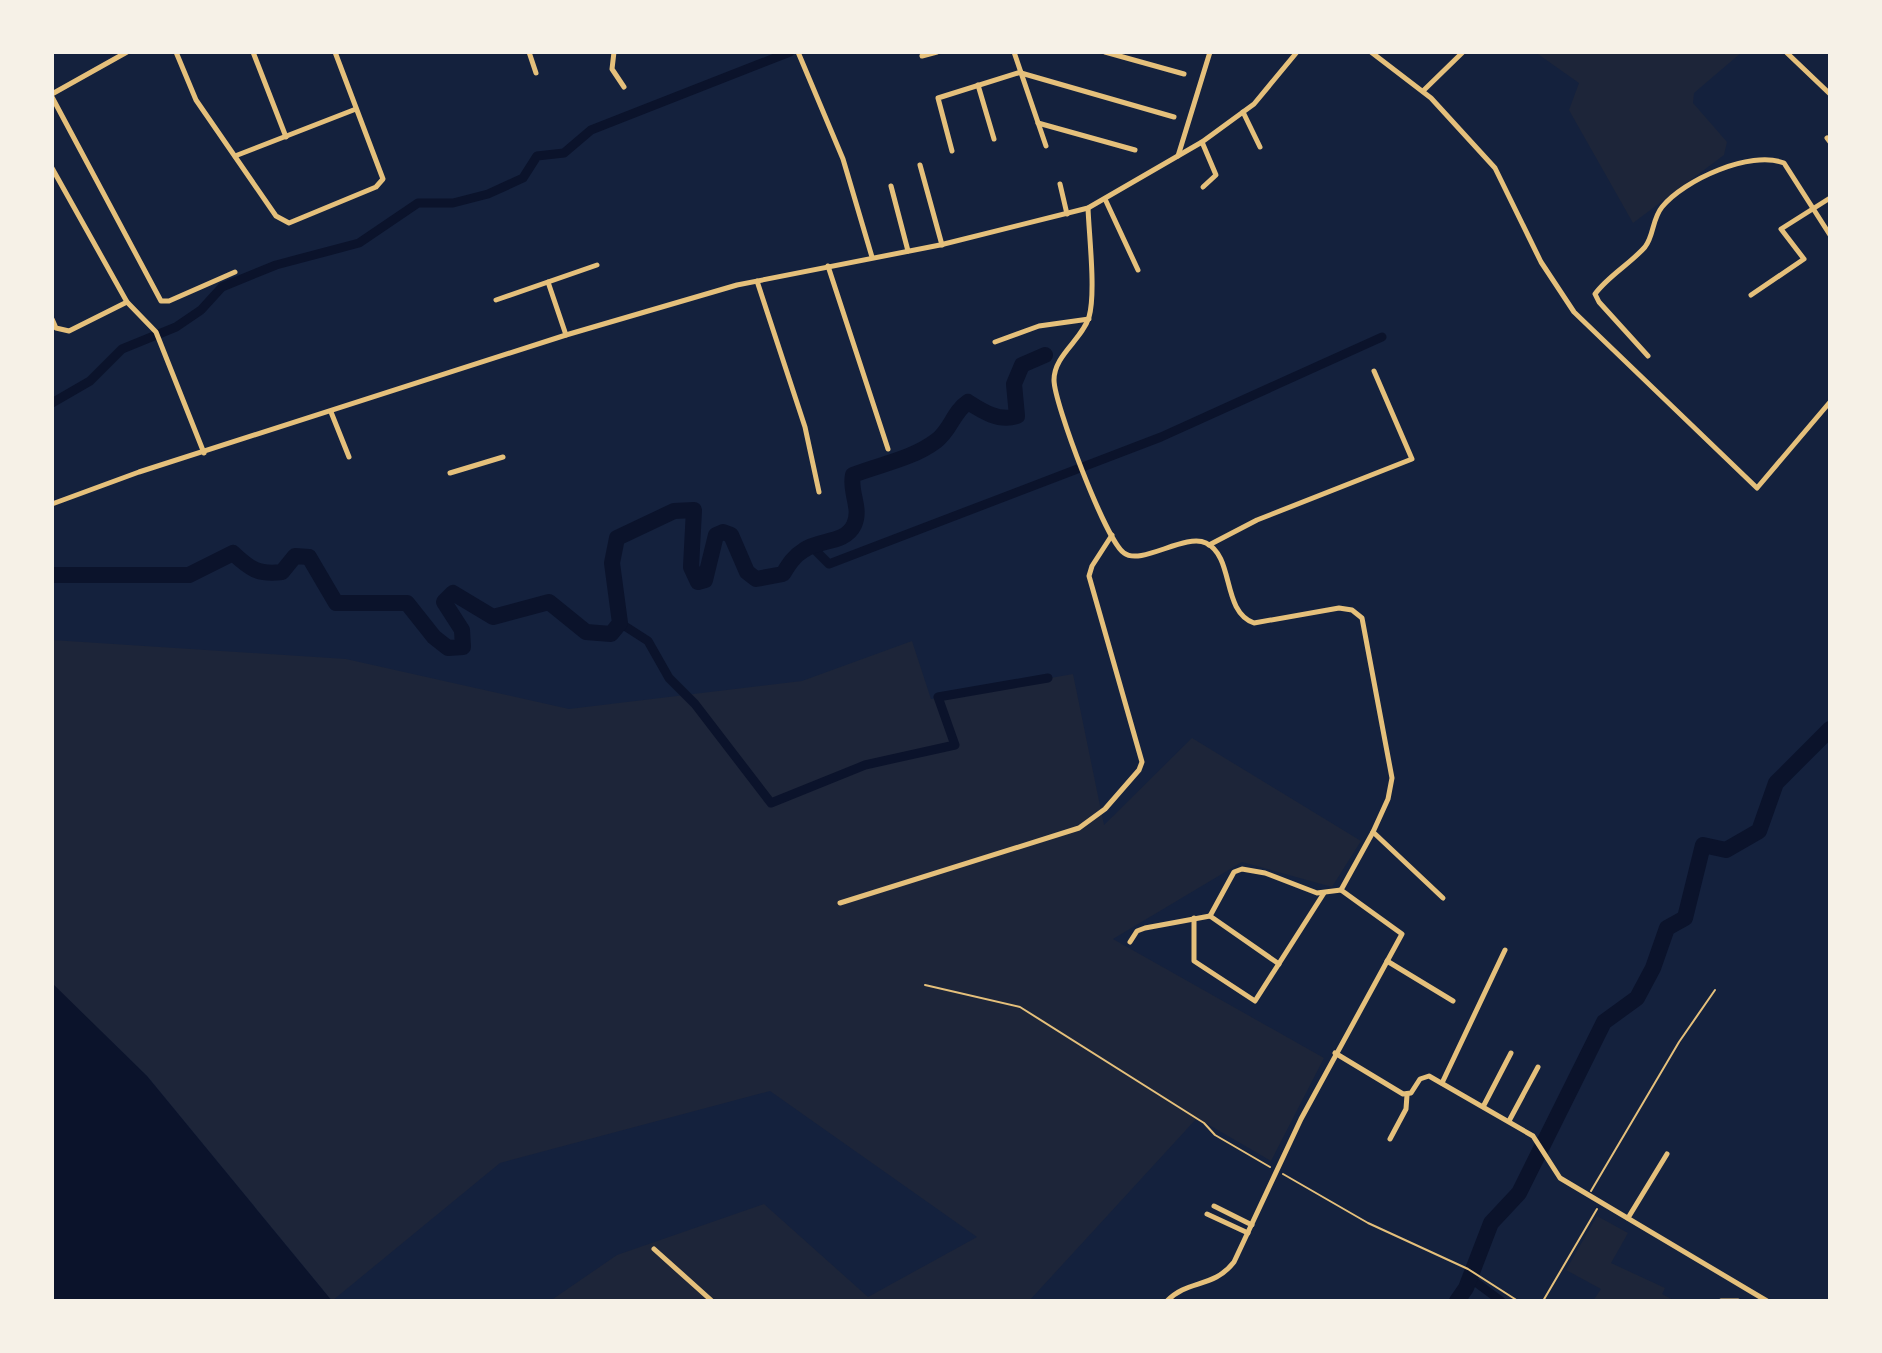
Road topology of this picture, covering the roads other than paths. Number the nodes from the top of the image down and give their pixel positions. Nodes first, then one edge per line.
1 (127, 52) edge
2 (176, 52) edge
3 (253, 52) edge
4 (335, 52) edge
5 (529, 52) edge
6 (614, 52) edge
7 (937, 52) edge
8 (1014, 52) edge
9 (1105, 52) edge
10 (1210, 52) edge
11 (1297, 52) edge
12 (1371, 52) edge
13 (1463, 52) edge
14 (1786, 52) edge
15 (799, 55) edge
16 (922, 56) dead end
17 (536, 73) dead end
18 (1021, 73) junction
19 (1184, 74) dead end
20 (978, 85) junction
21 (624, 87) dead end
22 (1423, 91) junction
23 (1830, 94) edge
24 (52, 95) edge
25 (356, 109) junction
26 (1243, 112) junction
27 (1174, 117) dead end
28 (1038, 123) junction
29 (286, 137) junction
30 (994, 139) dead end
31 (1202, 142) junction
32 (1046, 146) dead end
33 (1260, 147) dead end
34 (1135, 150) dead end
35 (952, 151) dead end
36 (235, 156) junction
37 (1178, 156) junction
38 (920, 165) dead end
39 (52, 168) edge
40 (1060, 184) dead end
41 (891, 186) dead end
42 (1203, 187) dead end
43 (1830, 198) edge
44 (1105, 199) junction
45 (1088, 208) junction
46 (1813, 208) junction
47 (1067, 214) junction
48 (1830, 235) edge
49 (942, 245) junction
50 (908, 251) junction
51 (872, 257) junction
52 (597, 265) dead end
53 (828, 266) junction
54 (1138, 270) dead end
55 (235, 272) dead end
56 (757, 281) junction
57 (548, 282) junction
58 (1751, 295) dead end
59 (496, 300) dead end
60 (127, 302) junction
61 (52, 319) edge
62 (1089, 319) junction
63 (566, 335) junction
64 (995, 342) dead end
65 (1648, 356) dead end
66 (1374, 371) dead end
67 (1830, 402) edge
68 (331, 412) junction
69 (888, 449) dead end
70 (204, 453) junction
71 (349, 457) dead end
72 (503, 457) dead end
73 (450, 473) dead end
74 (819, 492) dead end
75 (52, 504) edge
76 (1112, 535) junction
77 (1209, 545) junction
78 (1373, 832) junction
79 (1341, 890) junction
80 (1324, 893) junction
81 (1443, 898) dead end
82 (840, 903) dead end
83 (1210, 916) junction
84 (1194, 918) junction
85 (1130, 942) dead end
86 (1505, 950) dead end
87 (1387, 961) junction
88 (1279, 964) junction
89 (1453, 1001) dead end
90 (1335, 1053) junction
91 (1511, 1053) dead end
92 (1538, 1067) dead end
93 (1442, 1083) junction
94 (1407, 1095) junction
95 (1484, 1105) junction
96 (1509, 1121) junction
97 (1390, 1139) dead end
98 (1667, 1154) dead end
99 (1214, 1206) dead end
100 (1207, 1214) dead end
101 (1628, 1218) junction
102 (1252, 1225) junction
103 (1248, 1233) junction
104 (654, 1249) dead end
105 (1763, 1300) edge
106 (712, 1301) edge
107 (1167, 1301) edge
108 (1721, 1301) edge
109 (1738, 1301) edge

1 - 24 street
2 - 36 street
3 - 29 street
4 - 25 street
5 - 17 street
6 - 21 street
7 - 16 street
8 - 18 street
9 - 19 street
10 - 37 street
11 - 26 street
12 - 22 street
13 - 22 street
14 - 23 street
15 - 51 street
18 - 20 street
18 - 27 street
18 - 28 street
20 - 30 street
20 - 35 street
22 - 67 street
24 - 55 street
25 - 29 street
25 - 36 street
26 - 31 street
26 - 33 street
28 - 32 street
28 - 34 street
29 - 36 street
31 - 37 street
31 - 42 street
37 - 44 street
38 - 49 street
39 - 60 street
40 - 47 street
41 - 50 street
43 - 46 street
44 - 45 street
44 - 54 street
45 - 47 street
45 - 62 street
46 - 48 street
46 - 58 street
46 - 65 street
47 - 49 street
49 - 50 street
50 - 51 street
51 - 53 street
52 - 57 street
53 - 56 street
53 - 69 street
56 - 63 street
56 - 74 street
57 - 59 street
57 - 63 street
60 - 61 street
60 - 70 street
62 - 64 street
62 - 76 street
63 - 68 street
66 - 77 street
68 - 70 street
68 - 71 street
70 - 75 street
72 - 73 street
76 - 77 street
76 - 82 street
77 - 78 street
78 - 79 street
78 - 81 street
79 - 80 street
79 - 87 street
80 - 83 street
80 - 88 street
83 - 84 street
83 - 88 street
84 - 85 street
84 - 88 street
86 - 93 street
87 - 89 street
87 - 90 street
90 - 94 street
90 - 102 street
91 - 95 street
92 - 96 street
93 - 94 street
93 - 95 street
94 - 97 street
95 - 96 street
96 - 101 street
98 - 101 street
99 - 102 street
100 - 103 street
101 - 105 street
102 - 103 street
103 - 107 street
104 - 106 street
108 - 109 street

